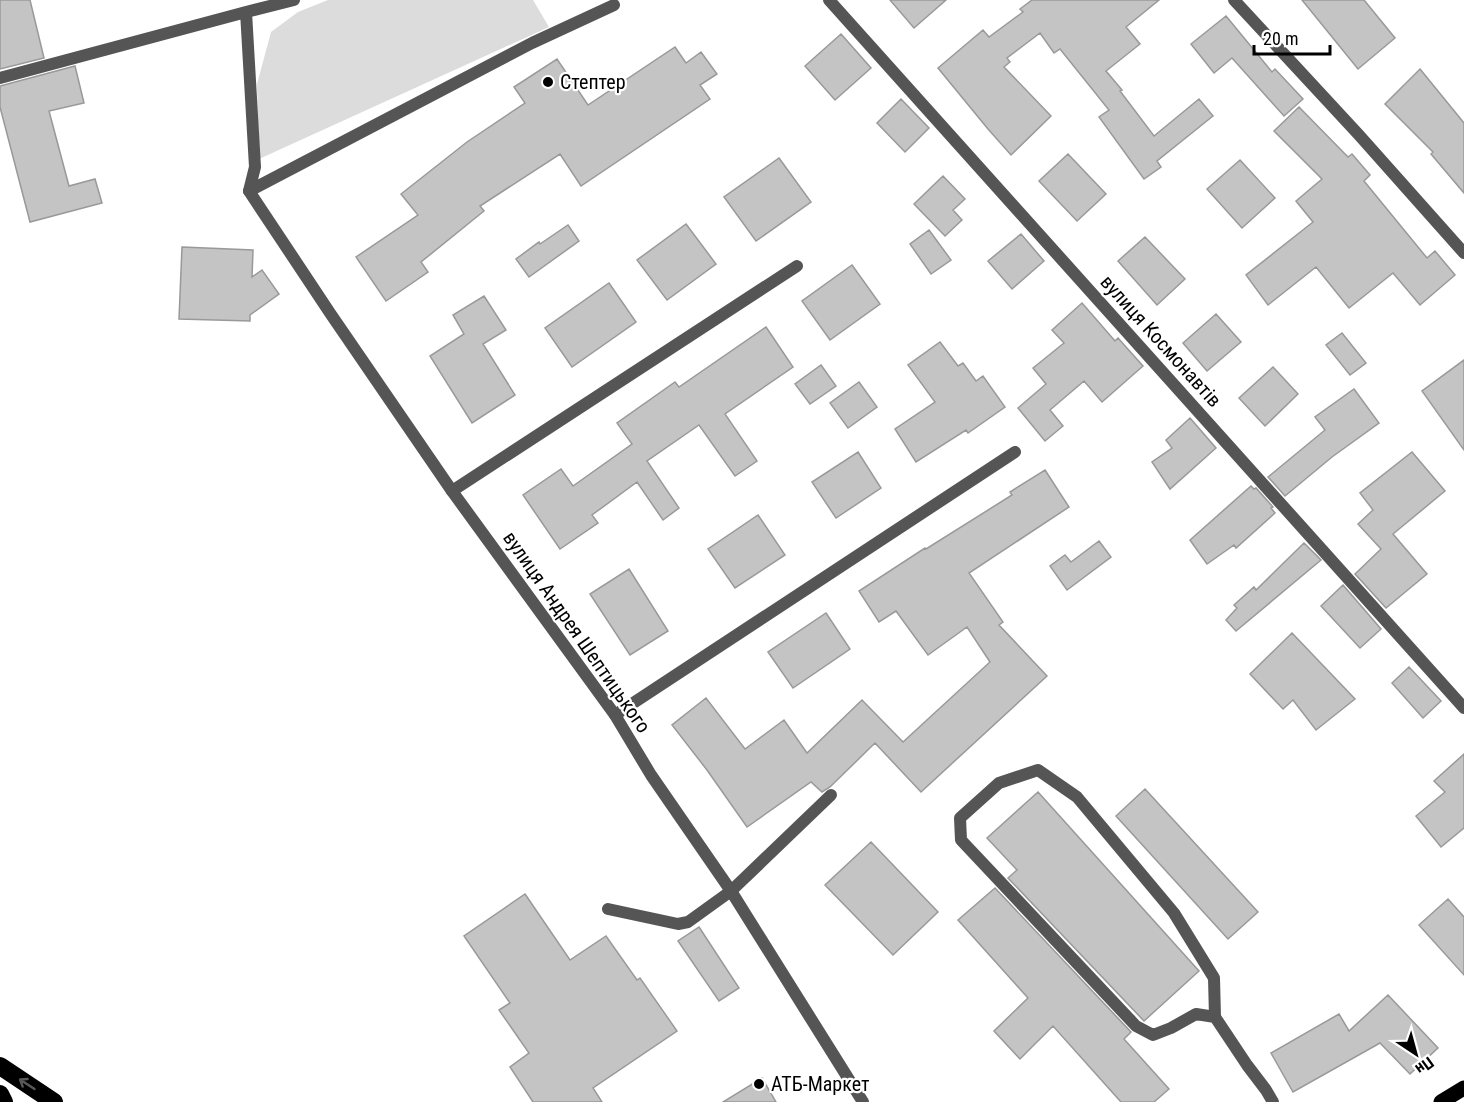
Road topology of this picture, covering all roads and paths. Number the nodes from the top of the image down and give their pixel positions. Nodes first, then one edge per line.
1 (294, 0) edge
2 (829, 0) edge
3 (1234, 0) edge
4 (614, 5) dead end
5 (246, 12) junction
6 (0, 78) edge
7 (249, 191) junction
8 (1464, 253) edge
9 (797, 266) dead end
10 (1015, 452) dead end
11 (453, 490) junction
12 (1464, 708) edge
13 (615, 716) junction
14 (831, 795) dead end
15 (731, 891) junction
16 (608, 909) dead end
17 (1215, 1017) junction
18 (0, 1066) edge
19 (1464, 1088) edge
20 (0, 1094) edge
21 (4, 1102) edge
22 (54, 1102) edge
23 (863, 1102) edge
24 (1273, 1102) edge
25 (1441, 1102) edge

1 - 5 street
2 - 12 street, вулиця Космонавтів
3 - 8 street
4 - 7 street
5 - 6 street
5 - 7 street
7 - 11 street, вулиця Андрея Шептицького
9 - 11 street
10 - 13 street
11 - 13 street, вулиця Андрея Шептицького
13 - 15 street, вулиця Андрея Шептицького
14 - 15 street
15 - 16 street
15 - 23 street, вулиця Андрея Шептицького
17 - 17 street
17 - 24 street
22 -> 18 highway
19 - 25 main road
20 - 21 highway

